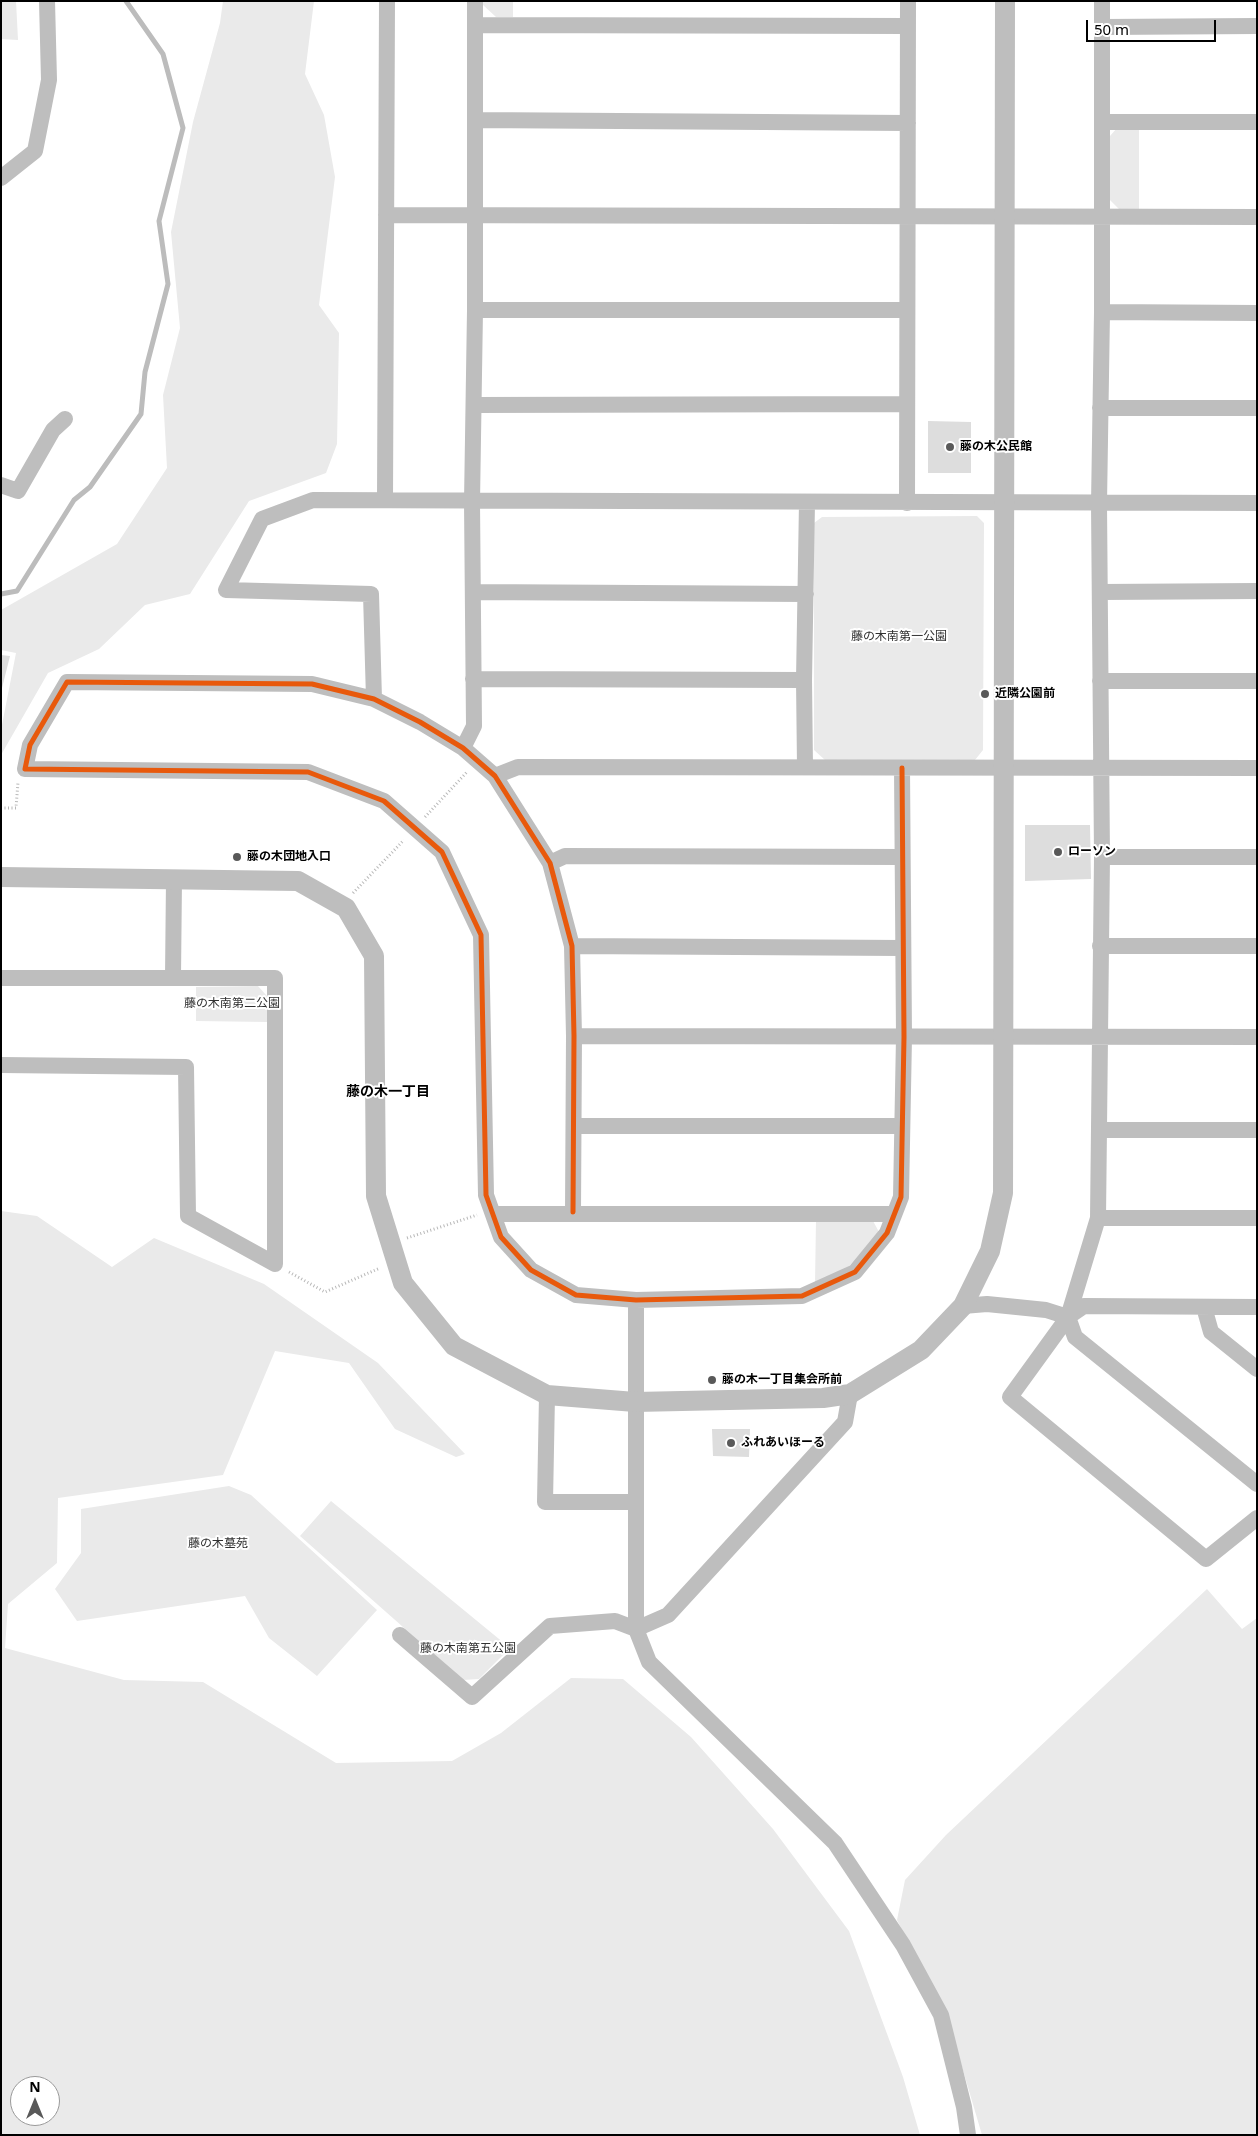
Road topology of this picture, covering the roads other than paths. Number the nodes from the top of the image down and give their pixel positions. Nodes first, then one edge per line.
1 (47, 1) edge
2 (387, 1) edge
3 (476, 1) edge
4 (908, 1) edge
5 (1005, 1) edge
6 (1102, 1) edge
7 (475, 26) junction
8 (908, 26) junction
9 (1257, 26) edge
10 (1103, 27) junction
11 (475, 120) junction
12 (1102, 122) junction
13 (1257, 122) edge
14 (908, 123) junction
15 (1, 178) edge
16 (386, 215) junction
17 (474, 216) junction
18 (908, 216) junction
19 (1004, 217) junction
20 (1102, 217) junction
21 (1257, 217) edge
22 (475, 310) junction
23 (907, 310) junction
24 (1102, 312) junction
25 (1257, 312) edge
26 (907, 404) junction
27 (474, 405) junction
28 (1100, 408) junction
29 (1257, 408) edge
30 (65, 418) dead end
31 (1, 486) edge
32 (386, 500) junction
33 (472, 502) junction
34 (807, 502) junction
35 (1004, 502) junction
36 (907, 503) junction
37 (1257, 503) edge
38 (1099, 504) junction
39 (1257, 591) edge
40 (473, 592) junction
41 (1101, 592) junction
42 (806, 594) junction
43 (473, 679) junction
44 (804, 680) junction
45 (1100, 681) junction
46 (1257, 681) edge
47 (374, 699) junction
48 (463, 748) junction
49 (805, 767) junction
50 (1100, 767) junction
51 (902, 768) junction
52 (1004, 768) junction
53 (1257, 768) edge
54 (495, 776) junction
55 (902, 857) junction
56 (1102, 857) junction
57 (1257, 857) edge
58 (550, 863) junction
59 (1, 877) edge
60 (174, 879) junction
61 (572, 946) junction
62 (1100, 946) junction
63 (1257, 946) edge
64 (902, 948) junction
65 (1, 978) edge
66 (173, 978) junction
67 (574, 1036) junction
68 (1004, 1036) junction
69 (904, 1037) junction
70 (1100, 1037) junction
71 (1257, 1037) edge
72 (1, 1065) edge
73 (574, 1126) junction
74 (902, 1126) junction
75 (1099, 1130) junction
76 (1257, 1130) edge
77 (492, 1212) junction
78 (573, 1212) junction
79 (894, 1214) junction
80 (1098, 1218) junction
81 (1257, 1218) edge
82 (636, 1300) junction
83 (963, 1306) junction
84 (1204, 1307) junction
85 (1257, 1307) edge
86 (1068, 1317) junction
87 (1257, 1368) edge
88 (850, 1394) junction
89 (547, 1395) junction
90 (636, 1402) junction
91 (1257, 1484) edge
92 (635, 1502) junction
93 (1257, 1518) edge
94 (636, 1629) junction
95 (400, 1635) dead end
96 (968, 2135) edge

1 - 15 street
2 - 16 street
3 - 7 street
4 - 8 street
5 - 19 street
6 - 10 street
7 - 8 street
7 - 11 street
8 - 14 street
9 - 10 street
10 - 12 street
11 - 14 street
11 - 17 street
12 - 13 street
12 - 20 street
14 - 18 street
16 - 17 street
16 - 32 street
17 - 18 street
17 - 22 street
18 - 19 street
18 - 23 street
19 - 20 street
19 - 35 street
20 - 21 street
20 - 24 street
22 - 23 street
22 - 27 street
23 - 26 street
24 - 25 street
24 - 28 street
26 - 27 street
26 - 36 street
27 - 33 street
28 - 29 street
28 - 38 street
30 - 31 street
32 - 33 street
32 - 47 street
33 - 34 street
33 - 40 street
34 - 36 street
34 - 42 street
35 - 36 street
35 - 38 street
35 - 52 street
37 - 38 street
38 - 41 street
39 - 41 street
40 - 42 street
40 - 43 street
41 - 45 street
42 - 44 street
43 - 44 street
43 - 48 street
44 - 49 street
45 - 46 street
45 - 50 street
47 - 48 street
47 - 77 street
48 - 54 street
49 - 51 street
49 - 54 street
50 - 52 street
50 - 53 street
50 - 56 street
51 - 52 street
51 - 55 street
52 - 68 street
54 - 58 street
55 - 58 street
55 - 64 street
56 - 57 street
56 - 62 street
58 - 61 street
59 - 60 street
60 - 66 street
60 - 89 street
61 - 64 street
61 - 67 street
62 - 63 street
62 - 70 street
64 - 69 street
65 - 66 street
66 - 72 street
67 - 69 street
67 - 73 street
68 - 69 street
68 - 70 street
68 - 83 street
69 - 74 street
70 - 71 street
70 - 75 street
73 - 74 street
73 - 78 street
74 - 79 street
75 - 76 street
75 - 80 street
77 - 78 street
77 - 82 street
78 - 79 street
79 - 82 street
80 - 81 street
80 - 86 street
82 - 90 street
83 - 86 street
83 - 88 street
84 - 85 street
84 - 86 street
84 - 87 street
86 - 91 street
86 - 93 street
88 - 90 street
88 - 94 street
89 - 90 street
89 - 92 street
90 - 92 street
92 - 94 street
94 - 95 street
94 - 96 street

